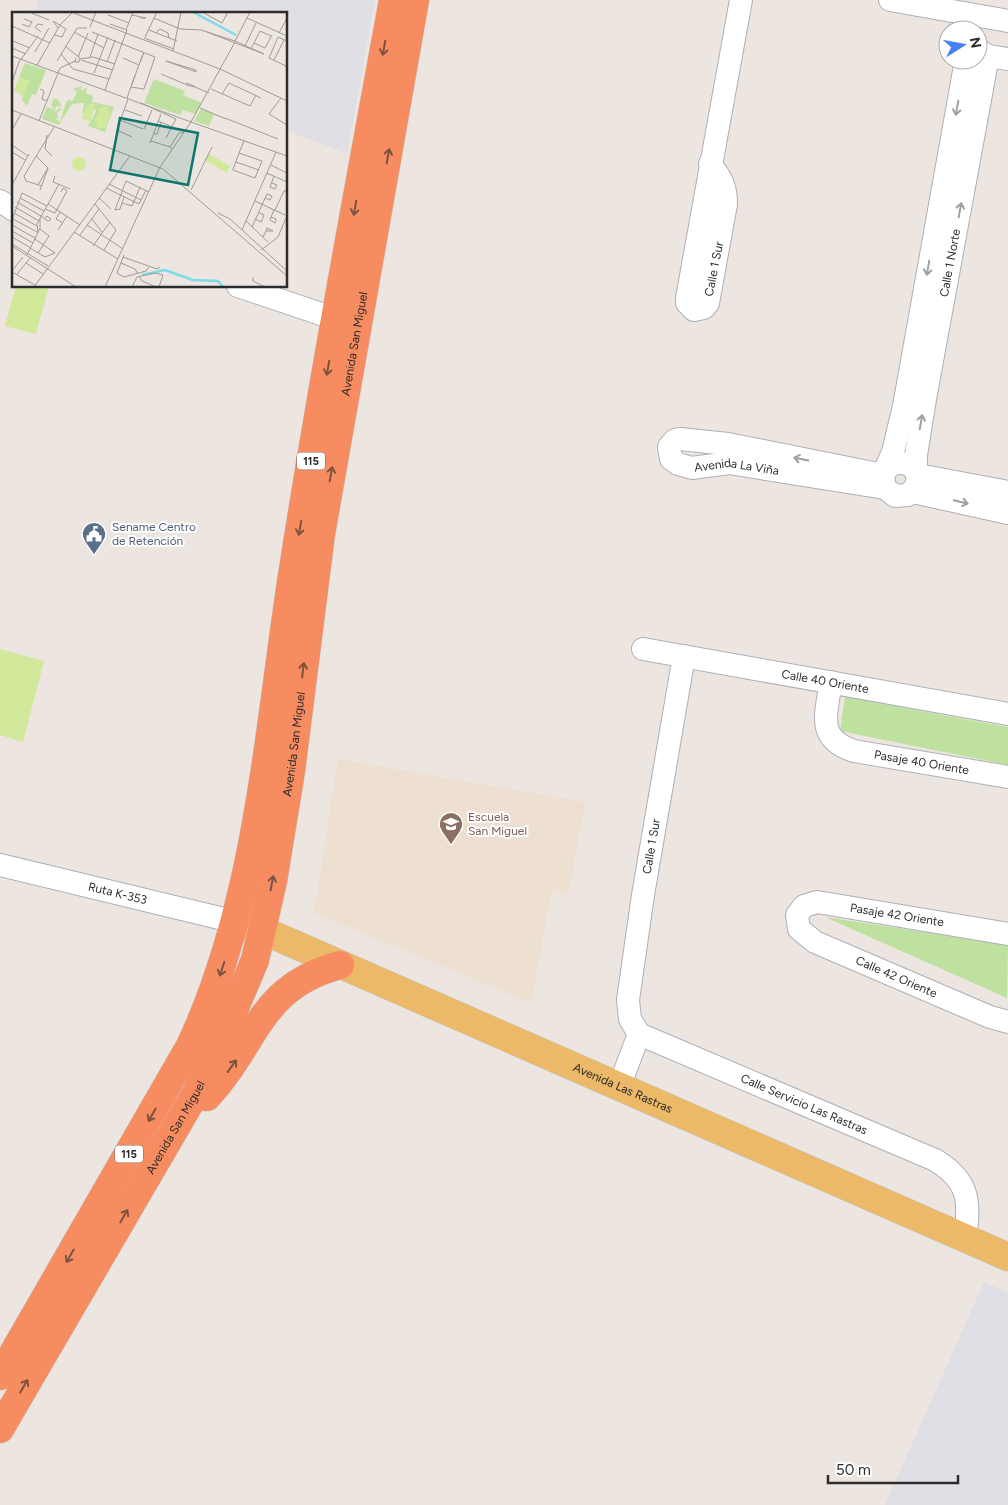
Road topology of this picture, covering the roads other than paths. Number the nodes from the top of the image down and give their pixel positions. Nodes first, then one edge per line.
1 (393, 0) edge
2 (415, 0) edge
3 (741, 0) edge
4 (890, 0) edge
5 (962, 20) edge
6 (1008, 20) edge
7 (988, 21) edge
8 (991, 55) edge
9 (964, 70) edge
10 (710, 164) junction
11 (0, 201) edge
12 (12, 209) edge
13 (244, 288) edge
14 (336, 319) junction
15 (885, 478) junction
16 (916, 479) junction
17 (1008, 492) edge
18 (1008, 513) edge
19 (644, 649) dead end
20 (684, 656) junction
21 (831, 682) junction
22 (1008, 714) edge
23 (1008, 778) edge
24 (0, 865) edge
25 (797, 921) joint
26 (236, 922) junction
27 (262, 930) junction
28 (1008, 934) edge
29 (340, 965) junction
30 (1008, 1022) edge
31 (640, 1034) junction
32 (619, 1087) junction
33 (177, 1129) junction
34 (966, 1238) junction
35 (1008, 1257) edge
36 (0, 1376) edge
37 (0, 1429) edge

1 -> 14 highway, Avenida San Miguel / 115
27 -> 2 highway, Avenida San Miguel / 115
3 - 10 street, Calle 1 Sur
4 - 5 street
6 - 7 street
16 -> 8 street, Calle 1 Norte
9 -> 15 street, Calle 1 Norte
10 - 10 street, Calle 1 Sur
11 - 12 street
13 - 14 street
14 -> 26 highway, Avenida San Miguel / 115
15 -> 15 street, Avenida La Viña
15 - 16 street
15 - 16 street
16 - 17 street
16 -> 18 street
19 - 20 street, Calle 40 Oriente
20 - 21 street, Calle 40 Oriente
20 - 31 street, Calle 1 Sur
21 - 22 street, Calle 40 Oriente
21 - 23 street, Pasaje 40 Oriente
24 - 26 street, Ruta K-353
25 - 28 street, Pasaje 42 Oriente
25 - 30 street, Calle 42 Oriente
26 - 27 main road, Avenida Las Rastras
26 -> 36 highway, Avenida San Miguel / 115
27 - 29 main road, Avenida Las Rastras
27 - 33 highway, Avenida San Miguel / 115
29 - 32 main road, Avenida Las Rastras
33 -> 29 highway
31 - 32 street
31 - 34 street, Calle Servicio Las Rastras
32 - 34 main road, Avenida Las Rastras
37 -> 33 highway, Avenida San Miguel / 115
34 - 35 main road, Avenida Las Rastras

